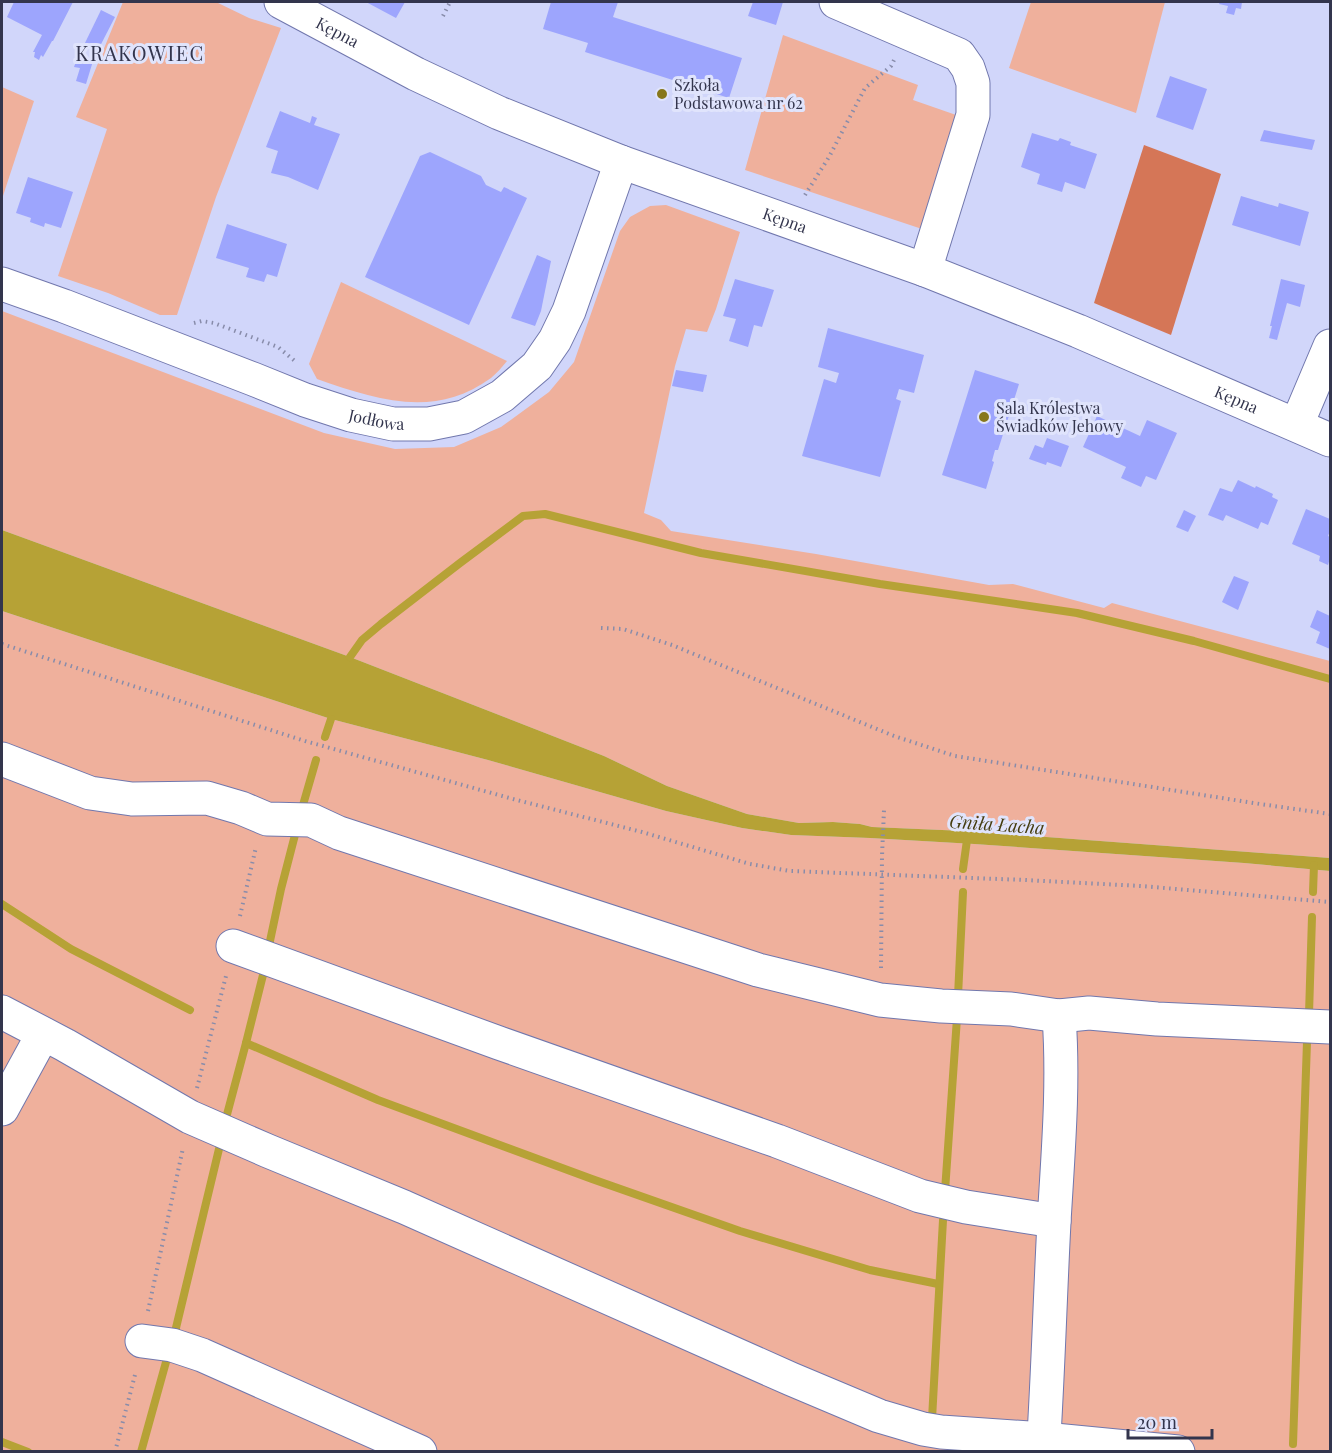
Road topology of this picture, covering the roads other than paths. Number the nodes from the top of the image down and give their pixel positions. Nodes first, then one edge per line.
1 (281, 2) edge
2 (836, 2) edge
3 (621, 162) junction
4 (926, 270) junction
5 (2, 284) edge
6 (1330, 346) edge
7 (1297, 424) junction
8 (1330, 440) edge
9 (2, 759) edge
10 (233, 946) dead end
11 (2, 1012) edge
12 (1059, 1016) junction
13 (1330, 1027) edge
14 (43, 1034) junction
15 (2, 1109) edge
16 (1054, 1221) junction
17 (142, 1341) dead end
18 (1043, 1445) edge
19 (420, 1452) edge
20 (1178, 1452) edge

1 - 3 street, Kępna
2 - 4 street
3 - 4 street, Kępna
3 - 5 street, Jodłowa
4 - 7 street, Kępna
6 - 7 street
7 - 8 street, Kępna
9 - 12 street
10 - 16 street
11 - 14 street
12 - 13 street
12 - 16 street
14 - 15 street
14 - 18 street
16 - 18 street
17 - 19 street
18 - 20 street

